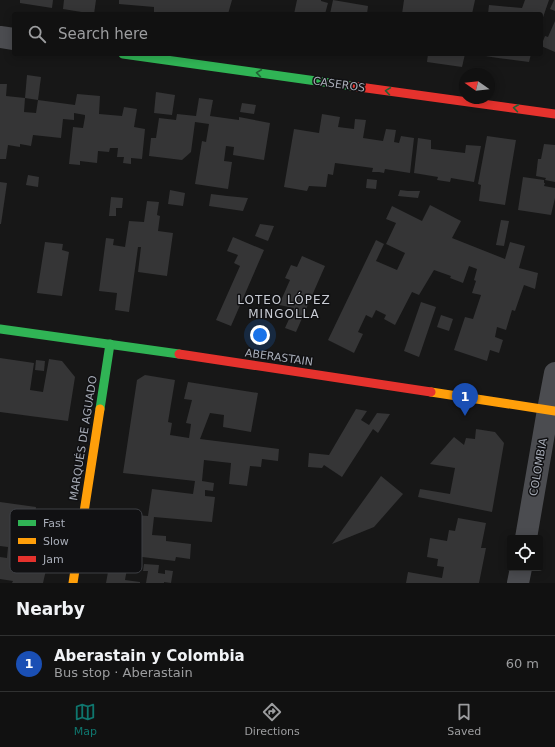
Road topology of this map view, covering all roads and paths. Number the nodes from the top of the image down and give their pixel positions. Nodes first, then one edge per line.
1 (0, 37) edge
2 (12, 39) edge
3 (137, 56) edge
4 (555, 114) edge
5 (0, 330) edge
6 (110, 344) junction
7 (555, 373) edge
8 (551, 410) edge
9 (84, 509) edge
10 (527, 535) edge
11 (520, 571) edge
12 (75, 573) edge
13 (73, 583) edge
14 (518, 583) edge

1 - 2 street
4 -> 3 street, CASEROS
5 - 6 street, ABERASTAIN
6 - 8 street, ABERASTAIN
6 - 9 street, MARQUÉS DE AGUADO
7 - 8 street, COLOMBIA
8 - 10 street, COLOMBIA
11 - 14 street
12 - 13 street, MARQUÉS DE AGUADO

